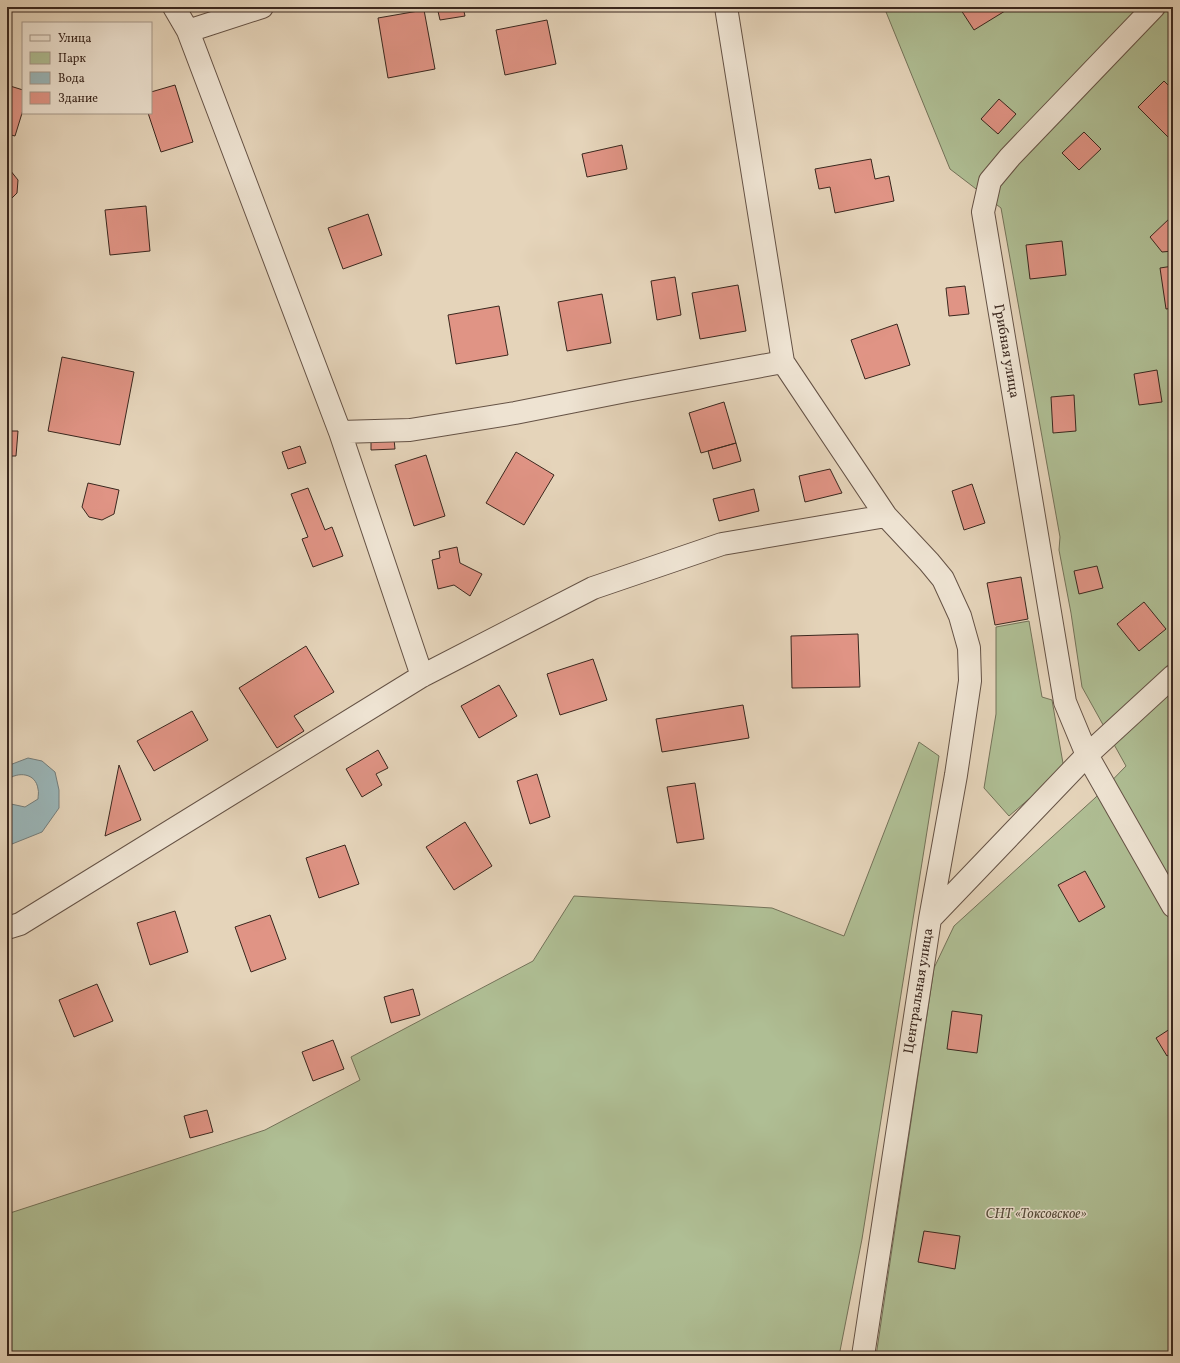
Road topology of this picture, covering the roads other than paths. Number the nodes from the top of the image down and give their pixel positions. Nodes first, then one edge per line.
1 (174, 7) edge
2 (262, 7) edge
3 (726, 7) edge
4 (1154, 7) edge
5 (188, 31) junction
6 (783, 362) junction
7 (340, 432) junction
8 (886, 516) junction
9 (422, 676) junction
10 (1173, 676) edge
11 (1087, 755) junction
12 (1173, 906) edge
13 (930, 918) junction
14 (7, 928) edge
15 (863, 1356) edge

1 - 5 street
2 - 5 street
3 - 6 street
4 - 11 street, Грибная улица
5 - 7 street
6 - 7 street
6 - 8 street
7 - 9 street
8 - 9 street
8 - 13 street
9 - 14 street
10 - 11 street, Центральная улица
11 - 12 street, Грибная улица
11 - 13 street, Центральная улица
13 - 15 street, Центральная улица

